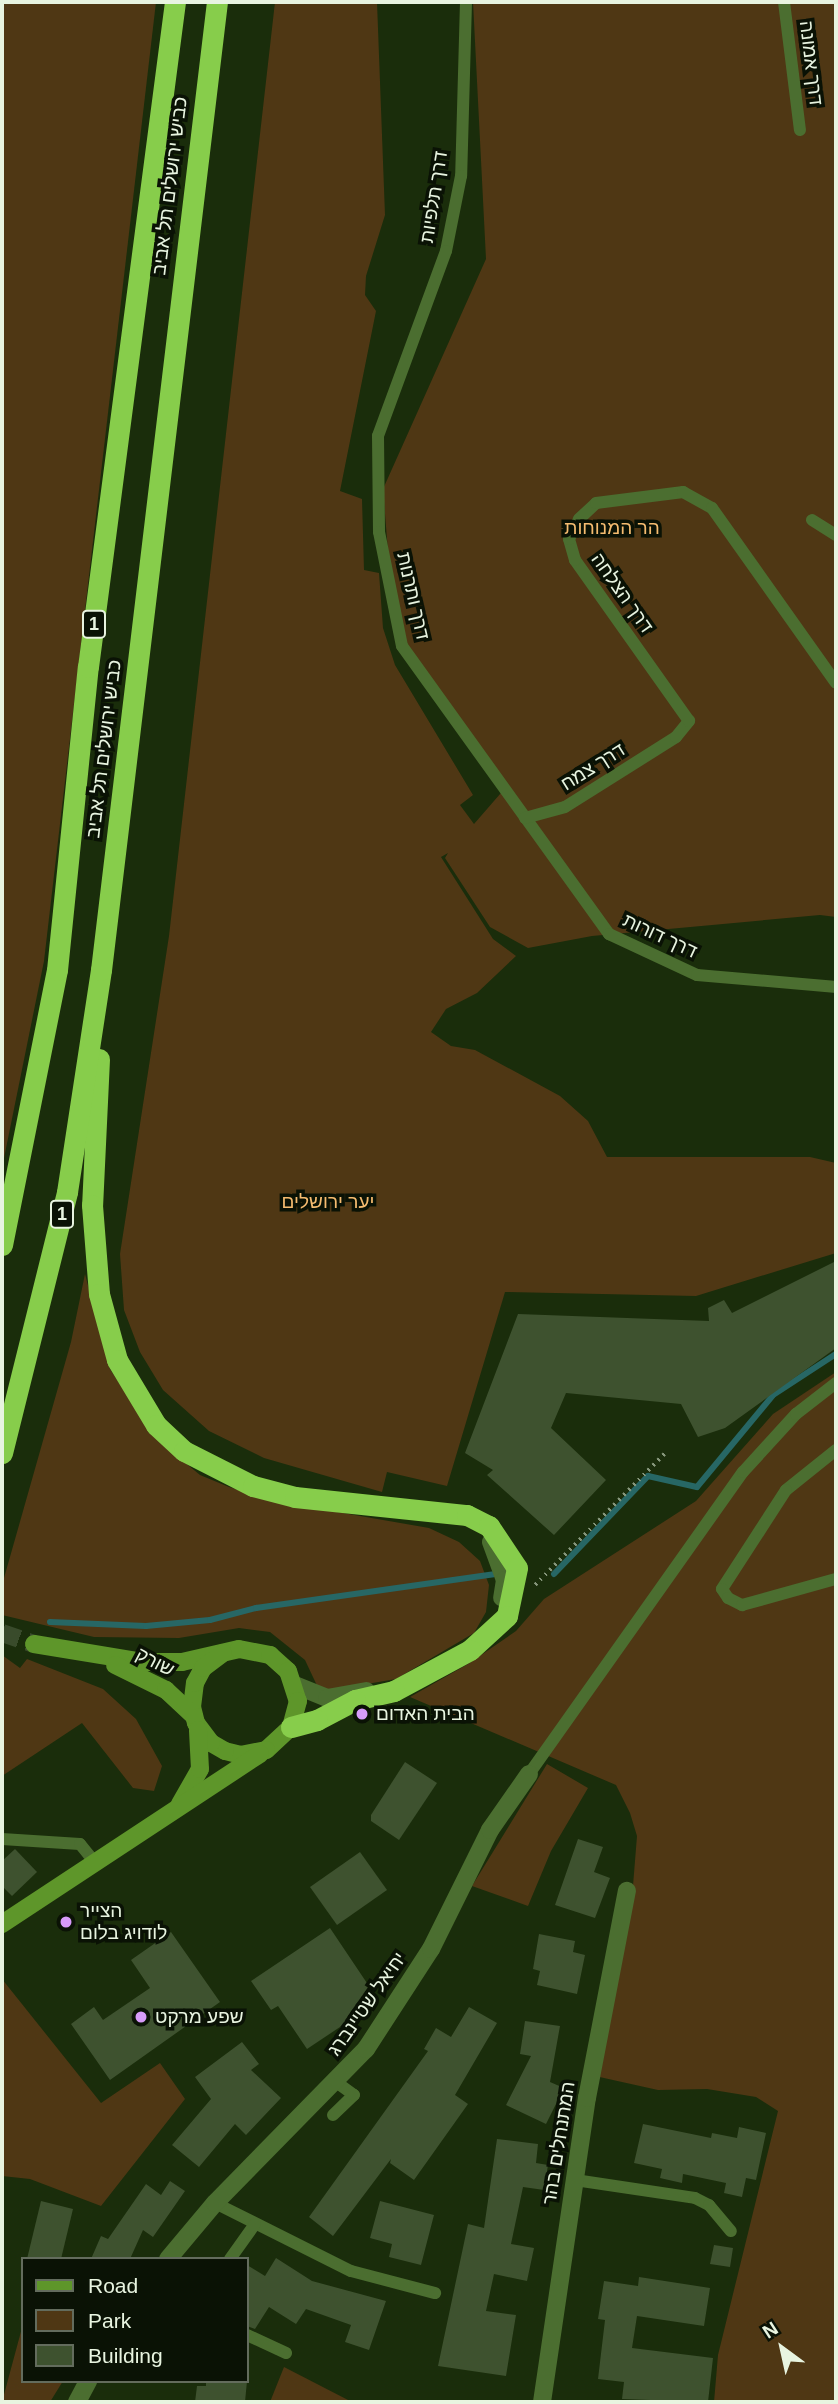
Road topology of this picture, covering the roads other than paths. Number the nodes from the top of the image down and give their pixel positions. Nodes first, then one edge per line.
1 (175, 2) edge
2 (216, 2) edge
3 (466, 2) edge
4 (784, 2) edge
5 (800, 130) dead end
6 (410, 350) joint
7 (812, 520) dead end
8 (836, 534) edge
9 (836, 683) edge
10 (676, 737) joint
11 (525, 818) junction
12 (101, 970) junction
13 (836, 987) edge
14 (2, 1245) edge
15 (836, 1383) edge
16 (836, 1450) edge
17 (2, 1453) edge
18 (489, 1525) junction
19 (836, 1579) edge
20 (34, 1644) tunnel mouth
21 (223, 1653) junction
22 (92, 1656) junction
23 (295, 1685) junction
24 (195, 1719) junction
25 (291, 1727) junction
26 (266, 1750) junction
27 (529, 1774) joint
28 (156, 1827) junction
29 (2, 1839) edge
30 (96, 1864) junction
31 (627, 1891) dead end
32 (2, 1924) edge
33 (336, 2082) junction
34 (333, 2115) dead end
35 (575, 2180) junction
36 (215, 2203) junction
37 (255, 2224) junction
38 (732, 2231) dead end
39 (171, 2257) edge
40 (231, 2257) edge
41 (435, 2293) dead end
42 (248, 2335) edge
43 (286, 2353) dead end
44 (87, 2383) edge
45 (76, 2402) edge
46 (542, 2402) edge

1 - 14 highway, כביש ירושלים תל אביב / 1
2 - 12 highway, כביש ירושלים תל אביב / 1
3 - 6 lane, דרך תלפיות
4 - 5 lane, דרך אמונה
6 - 11 lane, דרך ותרנות
7 - 8 lane
9 - 10 lane, דרך הצלחה
10 - 11 lane, דרך צמח
11 - 13 lane, דרך דורות
12 - 17 highway, כביש ירושלים תל אביב / 1
12 - 18 highway
15 - 27 lane
16 - 19 lane
18 - 23 street
18 - 25 highway
20 - 22 main road
21 - 22 main road
21 - 23 main road
21 - 24 main road
22 - 24 main road, שורק
23 - 25 main road
24 - 26 main road
24 - 28 main road
25 - 26 main road
26 - 28 main road
27 - 33 street, יחיאל שטיינברג
28 - 30 main road
29 - 30 lane
30 - 32 main road
31 - 35 street, המתנחלים בהר
33 - 34 lane
33 - 36 street, יחיאל שטיינברג
35 - 38 lane
35 - 46 street, המתנחלים בהר
36 - 37 lane
36 - 39 street, יחיאל שטיינברג
37 - 40 lane
37 - 41 lane
42 - 43 lane
44 - 45 street

